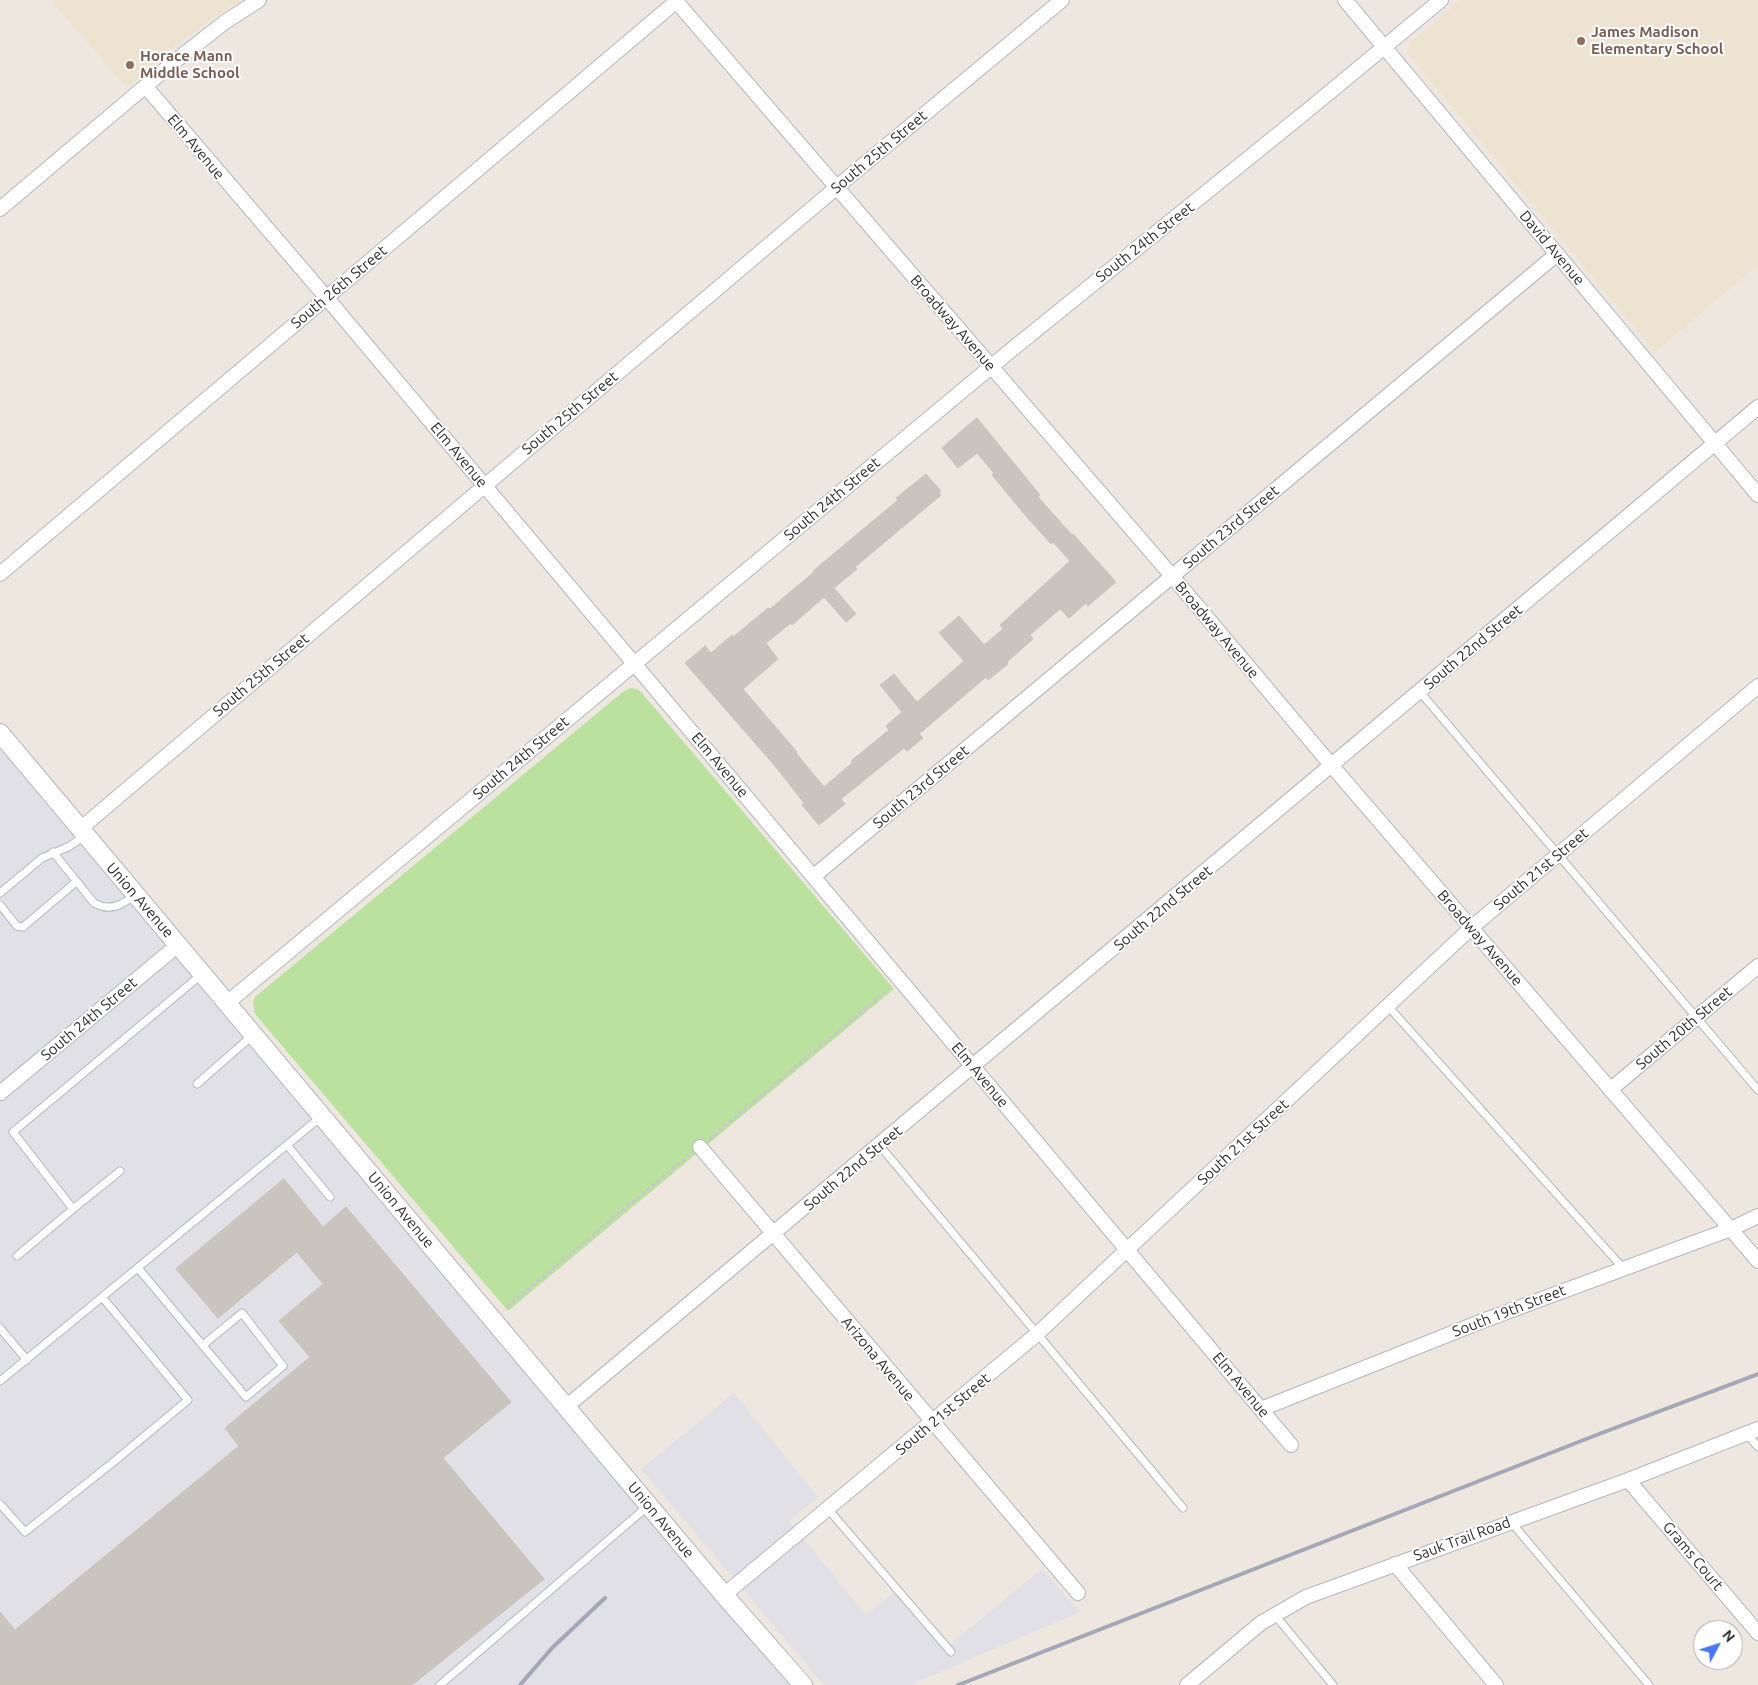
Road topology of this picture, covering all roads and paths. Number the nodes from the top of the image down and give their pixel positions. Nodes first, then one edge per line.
1 (259, 0) edge
2 (1062, 0) edge
3 (1345, 0) edge
4 (1440, 0) edge
5 (676, 1) edge
6 (1385, 47) junction
7 (146, 87) junction
8 (836, 188) junction
9 (0, 209) edge
10 (1557, 254) junction
11 (326, 297) junction
12 (990, 366) junction
13 (1758, 407) edge
14 (1715, 444) junction
15 (484, 485) junction
16 (1758, 496) edge
17 (0, 574) edge
18 (1172, 576) junction
19 (634, 663) junction
20 (1758, 686) edge
21 (1420, 692) junction
22 (0, 733) edge
23 (1332, 766) junction
24 (82, 833) junction
25 (54, 852) junction
26 (1558, 855) junction
27 (814, 876) junction
28 (76, 882) junction
29 (0, 893) edge
30 (135, 895) junction
31 (0, 905) edge
32 (1471, 928) junction
33 (178, 945) junction
34 (1758, 966) edge
35 (202, 974) junction
36 (227, 1004) junction
37 (1387, 1005) junction
38 (1697, 1017) junction
39 (254, 1035) junction
40 (974, 1066) junction
41 (197, 1084) dead end
42 (1611, 1089) junction
43 (1758, 1090) edge
44 (0, 1093) edge
45 (322, 1116) junction
46 (287, 1145) junction
47 (880, 1146) junction
48 (700, 1147) dead end
49 (120, 1171) dead end
50 (330, 1197) dead end
51 (73, 1209) junction
52 (1758, 1216) edge
53 (1731, 1229) junction
54 (773, 1235) junction
55 (1129, 1250) junction
56 (17, 1256) dead end
57 (1758, 1260) edge
58 (138, 1268) junction
59 (1623, 1268) junction
60 (102, 1297) junction
61 (0, 1328) edge
62 (1037, 1334) junction
63 (203, 1345) junction
64 (27, 1360) junction
65 (0, 1381) edge
66 (566, 1407) junction
67 (1261, 1409) junction
68 (932, 1423) junction
69 (1752, 1432) edge
70 (1291, 1445) dead end
71 (1758, 1448) edge
72 (1628, 1480) junction
73 (0, 1504) edge
74 (649, 1506) junction
75 (1184, 1508) dead end
76 (828, 1509) junction
77 (1511, 1522) junction
78 (1396, 1564) junction
79 (1078, 1593) dead end
80 (724, 1595) junction
81 (1273, 1614) junction
82 (1758, 1633) edge
83 (951, 1652) dead end
84 (440, 1685) edge
85 (803, 1685) edge
86 (1187, 1685) edge
87 (1333, 1685) edge
88 (1496, 1685) edge
89 (1649, 1685) edge

1 - 7 street
2 - 8 street, South 25th Street
3 - 6 street, David Avenue
4 - 6 street, South 24th Street
5 - 8 street, Broadway Avenue
5 - 11 street, South 26th Street
6 - 10 street, David Avenue
6 - 12 street, South 24th Street
7 - 9 street
7 - 11 street, Elm Avenue
8 - 12 street, Broadway Avenue
8 - 15 street, South 25th Street
10 - 14 street, David Avenue
10 - 18 street, South 23rd Street
11 - 15 street, Elm Avenue
11 - 17 street, South 26th Street
12 - 18 street, Broadway Avenue
12 - 19 street, South 24th Street
13 - 14 street, South 22nd Street
14 - 16 street, David Avenue
14 - 21 street, South 22nd Street
15 - 19 street, Elm Avenue
15 - 24 street, South 25th Street
18 - 23 street, Broadway Avenue
18 - 27 street, South 23rd Street
19 - 27 street, Elm Avenue
19 - 36 street, South 24th Street
20 - 26 street, South 21st Street
21 - 23 street, South 22nd Street
21 - 26 lane
22 - 24 street, Union Avenue
23 - 32 street, Broadway Avenue
23 - 40 street, South 22nd Street
24 - 25 lane
24 - 30 street, Union Avenue
25 - 28 lane
25 - 29 lane
26 - 32 street, South 21st Street
26 - 38 lane
27 - 40 street, Elm Avenue
28 - 30 lane
28 - 31 lane
30 - 33 street, Union Avenue
32 - 37 street, South 21st Street
32 - 42 street, Broadway Avenue
33 - 35 street, Union Avenue
33 - 44 street, South 24th Street
34 - 38 street, South 20th Street
35 - 36 street, Union Avenue
35 - 51 lane
36 - 39 street, Union Avenue
37 - 55 street, South 21st Street
37 - 59 lane
38 - 42 street, South 20th Street
38 - 43 lane
39 - 41 lane
39 - 45 street, Union Avenue
40 - 47 street, South 22nd Street
40 - 55 street, Elm Avenue
42 - 53 street, Broadway Avenue
45 - 46 lane
45 - 66 street, Union Avenue
46 - 50 lane
46 - 58 lane
47 - 54 street, South 22nd Street
47 - 62 lane
48 - 54 street, Arizona Avenue
49 - 51 lane
51 - 56 lane
52 - 53 street, South 19th Street
53 - 57 street, Broadway Avenue
53 - 59 street, South 19th Street
54 - 66 street, South 22nd Street
54 - 68 street, Arizona Avenue
55 - 62 street, South 21st Street
55 - 67 street, Elm Avenue
58 - 60 lane
58 - 63 lane
59 - 67 street, South 19th Street
60 - 64 lane
60 - 73 lane
61 - 64 lane
62 - 68 street, South 21st Street
62 - 75 lane
63 - 63 lane
64 - 65 lane
66 - 74 street, Union Avenue
67 - 70 street, Elm Avenue
68 - 76 street, South 21st Street
68 - 79 street, Arizona Avenue
69 - 71 lane
69 - 72 street, Sauk Trail Road
72 - 77 street, Sauk Trail Road
72 - 82 street, Grams Court
74 - 80 street, Union Avenue
74 - 84 lane
76 - 80 street, South 21st Street
76 - 83 lane
77 - 78 street, Sauk Trail Road
77 - 89 lane
78 - 81 street, Sauk Trail Road
78 - 88 street
80 - 85 street, Union Avenue
81 - 86 street, Sauk Trail Road
81 - 87 lane

